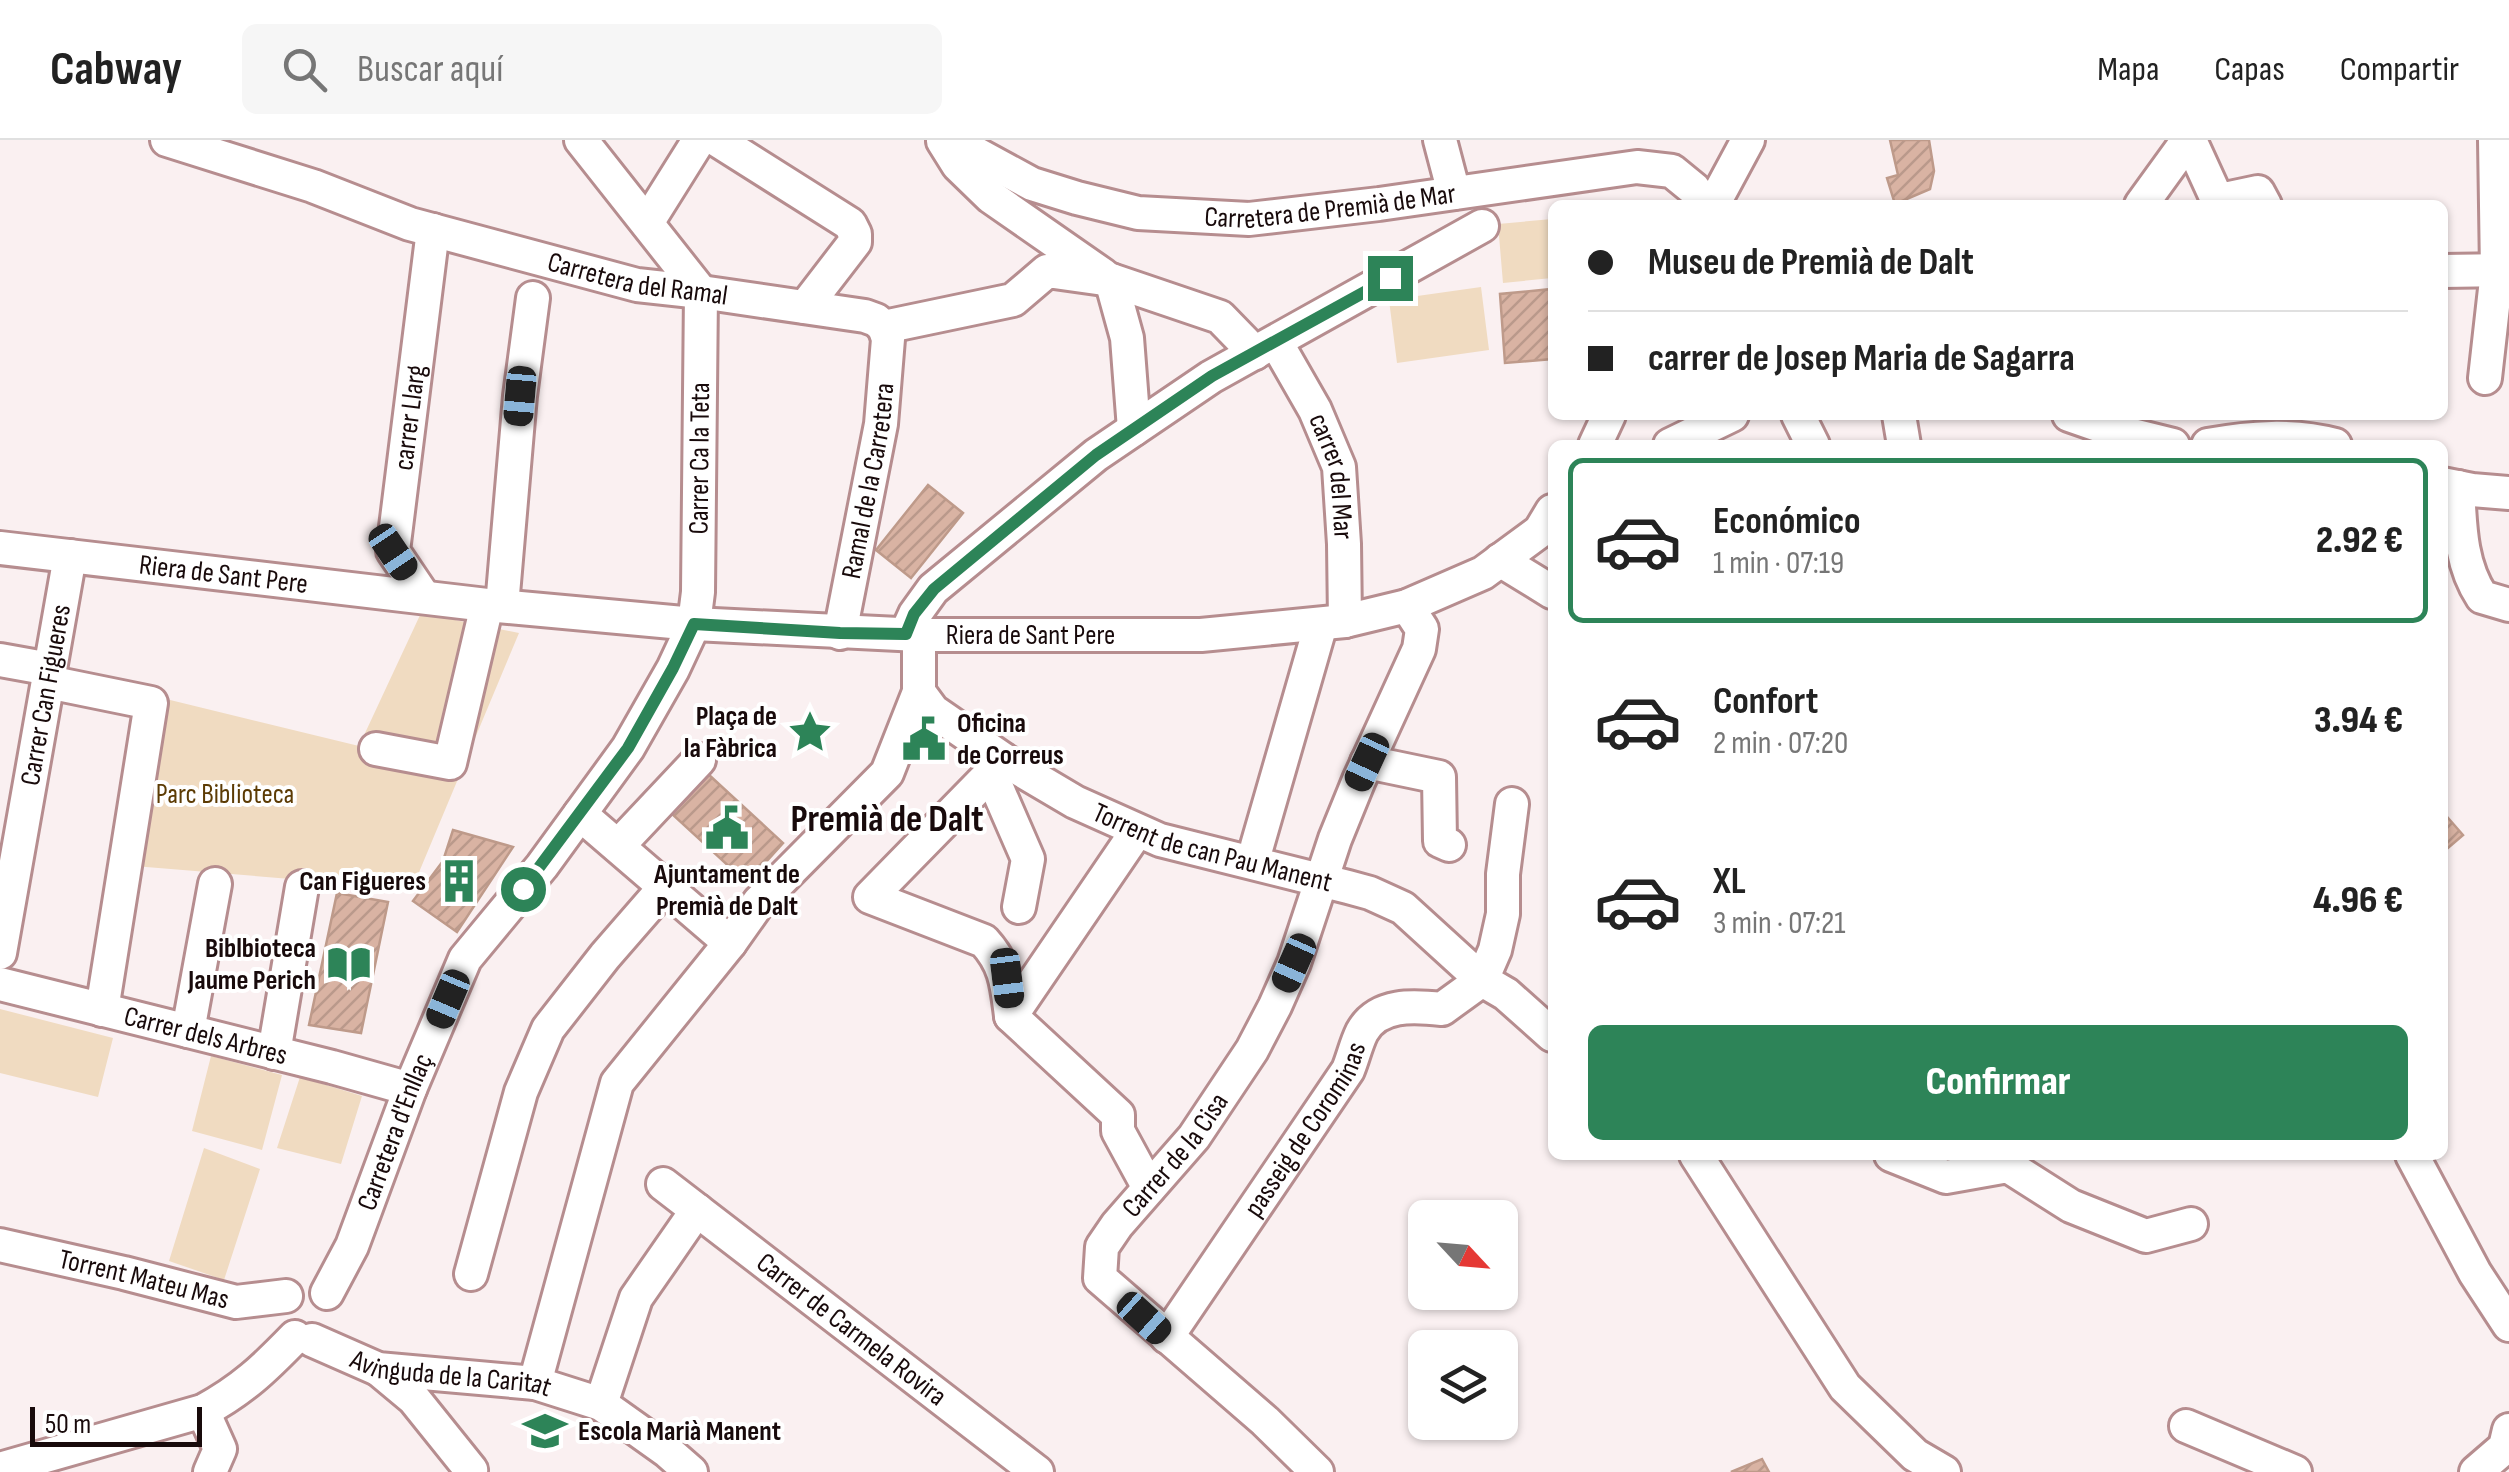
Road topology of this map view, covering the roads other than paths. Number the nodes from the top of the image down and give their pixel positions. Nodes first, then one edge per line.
1 (168, 140) edge
2 (581, 140) edge
3 (699, 140) edge
4 (717, 140) edge
5 (943, 140) edge
6 (952, 140) edge
7 (1440, 140) edge
8 (1748, 140) edge
9 (2495, 140) edge
10 (2185, 141) edge
11 (1454, 193) junction
12 (1705, 200) edge
13 (1713, 200) edge
14 (2144, 200) edge
15 (2262, 200) edge
16 (648, 223) junction
17 (1482, 226) dead end
18 (432, 230) junction
19 (2503, 270) edge
20 (2448, 271) edge
21 (1111, 280) junction
22 (701, 292) junction
23 (533, 298) dead end
24 (805, 307) junction
25 (884, 327) junction
26 (1265, 348) junction
27 (2485, 378) dead end
28 (1722, 420) edge
29 (2083, 420) edge
30 (1134, 430) junction
31 (2226, 434) edge
32 (1680, 440) edge
33 (2153, 440) edge
34 (2316, 440) edge
35 (2450, 485) edge
36 (2509, 493) edge
37 (1548, 517) edge
38 (0, 548) edge
39 (70, 556) junction
40 (1500, 560) junction
41 (1548, 590) edge
42 (424, 597) junction
43 (494, 605) junction
44 (2509, 605) edge
45 (1407, 606) junction
46 (1333, 622) junction
47 (694, 624) junction
48 (840, 633) junction
49 (912, 635) junction
50 (0, 660) edge
51 (49, 676) junction
52 (919, 692) junction
53 (376, 749) dead end
54 (698, 760) dead end
55 (1367, 762) junction
56 (998, 767) junction
57 (613, 769) junction
58 (1512, 804) dead end
59 (654, 808) junction
60 (580, 814) junction
61 (1137, 831) junction
62 (1449, 845) dead end
63 (618, 846) junction
64 (1258, 846) dead end
65 (1322, 880) junction
66 (216, 884) dead end
67 (302, 888) dead end
68 (665, 888) junction
69 (1019, 907) dead end
70 (730, 943) junction
71 (0, 954) edge
72 (1482, 980) junction
73 (0, 984) edge
74 (102, 1010) junction
75 (1011, 1016) junction
76 (188, 1031) junction
77 (1548, 1031) edge
78 (274, 1053) junction
79 (410, 1090) junction
80 (1699, 1160) edge
81 (1903, 1160) edge
82 (2415, 1160) edge
83 (663, 1184) dead end
84 (1150, 1188) junction
85 (696, 1210) junction
86 (2191, 1224) dead end
87 (0, 1245) edge
88 (471, 1274) dead end
89 (327, 1293) junction
90 (286, 1296) junction
91 (2509, 1325) edge
92 (1166, 1337) junction
93 (304, 1339) junction
94 (378, 1369) junction
95 (535, 1383) junction
96 (601, 1404) junction
97 (202, 1411) junction
98 (2186, 1426) dead end
99 (2509, 1430) edge
100 (0, 1469) edge
101 (210, 1472) edge
102 (470, 1472) edge
103 (691, 1472) edge
104 (1037, 1472) edge
105 (1317, 1472) edge
106 (1944, 1472) edge
107 (2296, 1472) edge
108 (2476, 1472) edge

1 - 18 street, Carretera del Ramal
2 - 16 street
3 - 16 street
4 - 24 street
5 - 21 street
6 - 11 street, Carretera de Premià de Mar
7 - 11 street
8 - 13 street
9 - 19 street
10 - 14 street
10 - 15 street
11 - 12 street, Carretera de Premià de Mar
16 - 22 street
17 - 26 street
18 - 22 street, Carretera del Ramal
18 - 42 street, carrer Llarg
19 - 20 street
19 - 27 street
21 - 25 street, Carretera del Ramal
21 - 26 street, carrer del Mar
21 - 30 street
22 - 24 street, Carretera del Ramal
22 - 47 street, Carrer Ca la Teta
23 - 43 street
24 - 25 street, Carretera del Ramal
25 - 48 street, Ramal de la Carretera
26 - 30 street
26 - 46 street, carrer del Mar
28 - 32 street
29 - 33 street
30 - 49 street
31 - 34 street
35 - 36 street
35 - 44 street
37 - 40 street, Riera de Sant Pere
38 - 39 street, Riera de Sant Pere
39 - 42 street, Riera de Sant Pere
39 - 51 street, Carrer Can Figueres
40 - 41 street
40 - 45 street, Riera de Sant Pere
42 - 43 street, Riera de Sant Pere
43 - 47 street, Riera de Sant Pere
43 - 53 street
45 - 46 street, Riera de Sant Pere
45 - 55 street, Carrer de la Cisa
46 - 49 street, Riera de Sant Pere
46 - 64 street, carrer del Mar
47 - 48 street, Riera de Sant Pere
47 - 57 street, Carretera d'Enllaç
48 - 49 street, Riera de Sant Pere
49 - 52 street
50 - 51 street
51 - 71 street, Carrer Can Figueres
51 - 74 street
52 - 56 street, Torrent de can Pau Manent
52 - 70 street
54 - 59 street
55 - 62 street
55 - 65 street, Carrer de la Cisa
56 - 61 street, Torrent de can Pau Manent
56 - 69 street
56 - 75 street
57 - 59 street
57 - 60 street, Carretera d'Enllaç
58 - 72 street
59 - 63 street
60 - 63 street
60 - 79 street, Carretera d'Enllaç
61 - 65 street, Torrent de can Pau Manent
61 - 75 street
63 - 68 street
65 - 72 street, Torrent de can Pau Manent
65 - 84 street, Carrer de la Cisa
66 - 76 street
67 - 78 street
68 - 70 street
68 - 88 street
70 - 95 street
72 - 77 street, Torrent de can Pau Manent
72 - 92 street, passeig de Corominas
73 - 74 street, Carrer dels Arbres
74 - 76 street, Carrer dels Arbres
75 - 84 street
76 - 78 street, Carrer dels Arbres
78 - 79 street, Carrer dels Arbres
79 - 89 street, Carretera d'Enllaç
80 - 106 street
81 - 86 street
82 - 91 street
83 - 85 street, Carrer de Carmela Rovira
84 - 92 street, Carrer de la Cisa
85 - 96 street
85 - 104 street, Carrer de Carmela Rovira
87 - 90 street, Torrent Mateu Mas
89 - 90 street
89 - 93 street
90 - 93 street
92 - 105 street, Carrer de la Cisa
93 - 94 street, Avinguda de la Caritat
93 - 97 street
94 - 95 street, Avinguda de la Caritat
94 - 102 street
95 - 96 street, Avinguda de la Caritat
96 - 103 street, Avinguda de la Caritat
97 - 100 street
97 - 101 street
98 - 107 street
99 - 108 street

